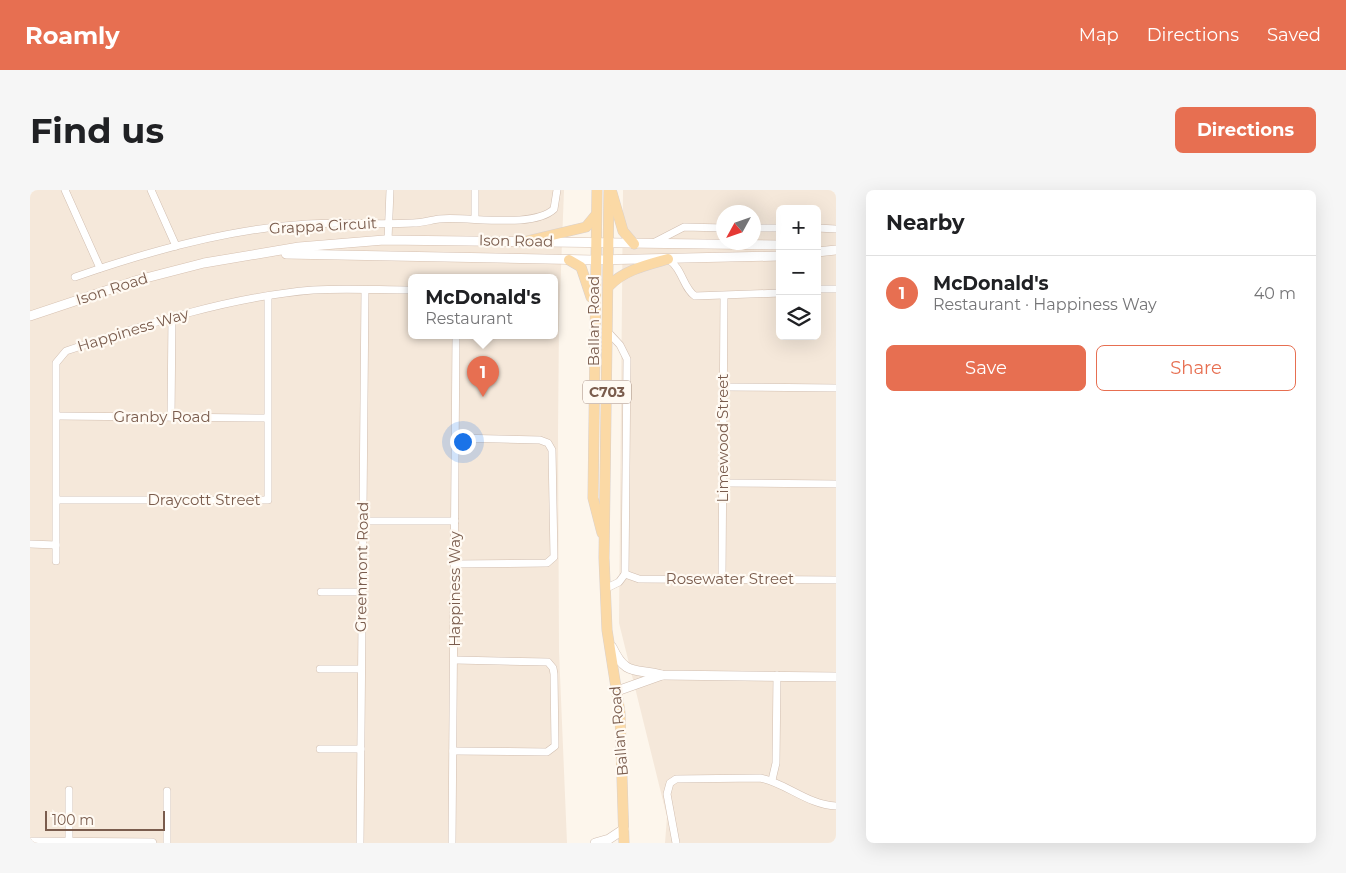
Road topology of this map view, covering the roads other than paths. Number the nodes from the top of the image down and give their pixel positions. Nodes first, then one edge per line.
1 (64, 190) edge
2 (151, 190) edge
3 (390, 190) edge
4 (475, 190) edge
5 (557, 190) edge
6 (597, 190) edge
7 (610, 190) edge
8 (595, 216) junction
9 (475, 219) junction
10 (389, 223) junction
11 (716, 228) edge
12 (761, 228) edge
13 (776, 228) edge
14 (821, 228) edge
15 (836, 229) edge
16 (388, 240) junction
17 (527, 241) junction
18 (595, 243) junction
19 (608, 243) junction
20 (634, 244) junction
21 (651, 244) junction
22 (176, 246) junction
23 (776, 246) edge
24 (821, 246) edge
25 (836, 248) edge
26 (821, 251) edge
27 (253, 254) junction
28 (776, 256) edge
29 (399, 257) junction
30 (569, 260) junction
31 (595, 260) junction
32 (609, 260) junction
33 (668, 260) junction
34 (100, 268) junction
35 (75, 277) dead end
36 (609, 286) junction
37 (821, 289) edge
38 (836, 289) edge
39 (365, 290) junction
40 (408, 290) edge
41 (776, 293) edge
42 (724, 296) junction
43 (268, 297) junction
44 (594, 312) junction
45 (30, 316) edge
46 (172, 316) junction
47 (608, 332) junction
48 (456, 339) edge
49 (723, 387) junction
50 (836, 388) edge
51 (58, 416) junction
52 (171, 417) junction
53 (267, 418) junction
54 (456, 438) junction
55 (723, 483) junction
56 (836, 484) edge
57 (57, 500) junction
58 (363, 521) junction
59 (455, 521) junction
60 (604, 540) junction
61 (30, 544) edge
62 (56, 544) junction
63 (56, 561) dead end
64 (455, 564) junction
65 (625, 574) junction
66 (722, 579) junction
67 (836, 580) edge
68 (605, 589) junction
69 (321, 592) dead end
70 (362, 592) junction
71 (609, 640) junction
72 (455, 660) junction
73 (320, 669) dead end
74 (361, 670) junction
75 (662, 675) junction
76 (777, 675) junction
77 (836, 677) edge
78 (616, 691) junction
79 (320, 749) dead end
80 (361, 749) junction
81 (453, 751) junction
82 (772, 780) junction
83 (68, 790) dead end
84 (167, 791) dead end
85 (836, 806) edge
86 (624, 829) junction
87 (30, 842) edge
88 (68, 842) edge
89 (152, 843) edge
90 (167, 843) edge
91 (360, 843) edge
92 (452, 843) edge
93 (595, 843) edge
94 (624, 843) edge
95 (676, 843) edge

1 - 34 street
2 - 22 street
3 - 10 street
4 - 9 street
5 - 9 street, Grappa Circuit
6 - 8 main road, Ballan Road / C703
7 - 19 main road, Ballan Road / C703
7 - 20 main road
8 - 17 main road
8 - 18 main road, Ballan Road / C703
9 - 10 street, Grappa Circuit
10 - 16 street
10 - 22 street, Grappa Circuit
11 - 21 street
12 - 13 street
14 - 15 street
16 - 17 main road, Ison Road
16 - 27 main road, Ison Road
16 - 29 main road
17 - 18 main road, Ison Road
18 - 19 main road, Ison Road
18 - 31 main road, Ballan Road / C703
19 - 20 main road, Ison Road
19 - 32 main road, Ballan Road / C703
20 - 21 main road, Ison Road
21 - 23 main road, Ison Road
22 - 34 street, Grappa Circuit
24 - 25 main road
25 - 26 main road
27 - 29 main road, Ison Road
27 - 45 main road, Ison Road
28 - 33 main road, Ison Road
29 - 30 main road, Ison Road
30 - 31 main road, Ison Road
30 - 44 main road
31 - 32 main road, Ison Road
31 - 44 main road, Ballan Road / C703
32 - 33 main road, Ison Road
32 - 36 main road, Ballan Road / C703
33 - 36 main road
33 - 42 street
34 - 35 street, Grappa Circuit
36 - 47 main road, Ballan Road / C703
37 - 38 street
39 - 40 street, Happiness Way
39 - 43 street, Happiness Way
39 - 58 street, Greenmont Road
41 - 42 street
42 - 49 street, Limewood Street
43 - 46 street, Happiness Way
43 - 53 street, Draycott Street
44 - 60 main road, Ballan Road / C703
46 - 51 street, Happiness Way
46 - 52 street
47 - 60 main road, Ballan Road / C703
47 - 65 street, Ballan Road
48 - 54 street, Happiness Way
49 - 50 street
49 - 55 street, Limewood Street
51 - 52 street, Granby Road
51 - 57 street, Happiness Way
52 - 53 street, Granby Road
53 - 57 street, Draycott Street
54 - 59 street, Happiness Way
54 - 64 street
55 - 56 street
55 - 66 street, Limewood Street
57 - 62 street, Happiness Way
58 - 59 street
58 - 70 street, Greenmont Road
59 - 64 street, Happiness Way
60 - 68 main road, Ballan Road / C703
61 - 62 street
62 - 63 street, Happiness Way
64 - 72 street, Happiness Way
65 - 66 street, Rosewater Street
65 - 68 street
66 - 67 street, Rosewater Street
68 - 71 main road, Ballan Road / C703
69 - 70 street
70 - 74 street, Greenmont Road
71 - 75 main road
71 - 78 main road, Ballan Road / C703
72 - 81 street, Happiness Way
72 - 81 street
73 - 74 street
74 - 80 street, Greenmont Road
75 - 76 main road
75 - 78 main road
76 - 77 main road
76 - 82 street
78 - 86 main road, Ballan Road / C703
79 - 80 street
80 - 91 street, Greenmont Road
81 - 92 street, Happiness Way
82 - 85 street
82 - 95 street
83 - 88 street
84 - 90 street
86 - 93 main road
86 - 94 main road, Ballan Road / C703
87 - 88 main road
88 - 89 main road

